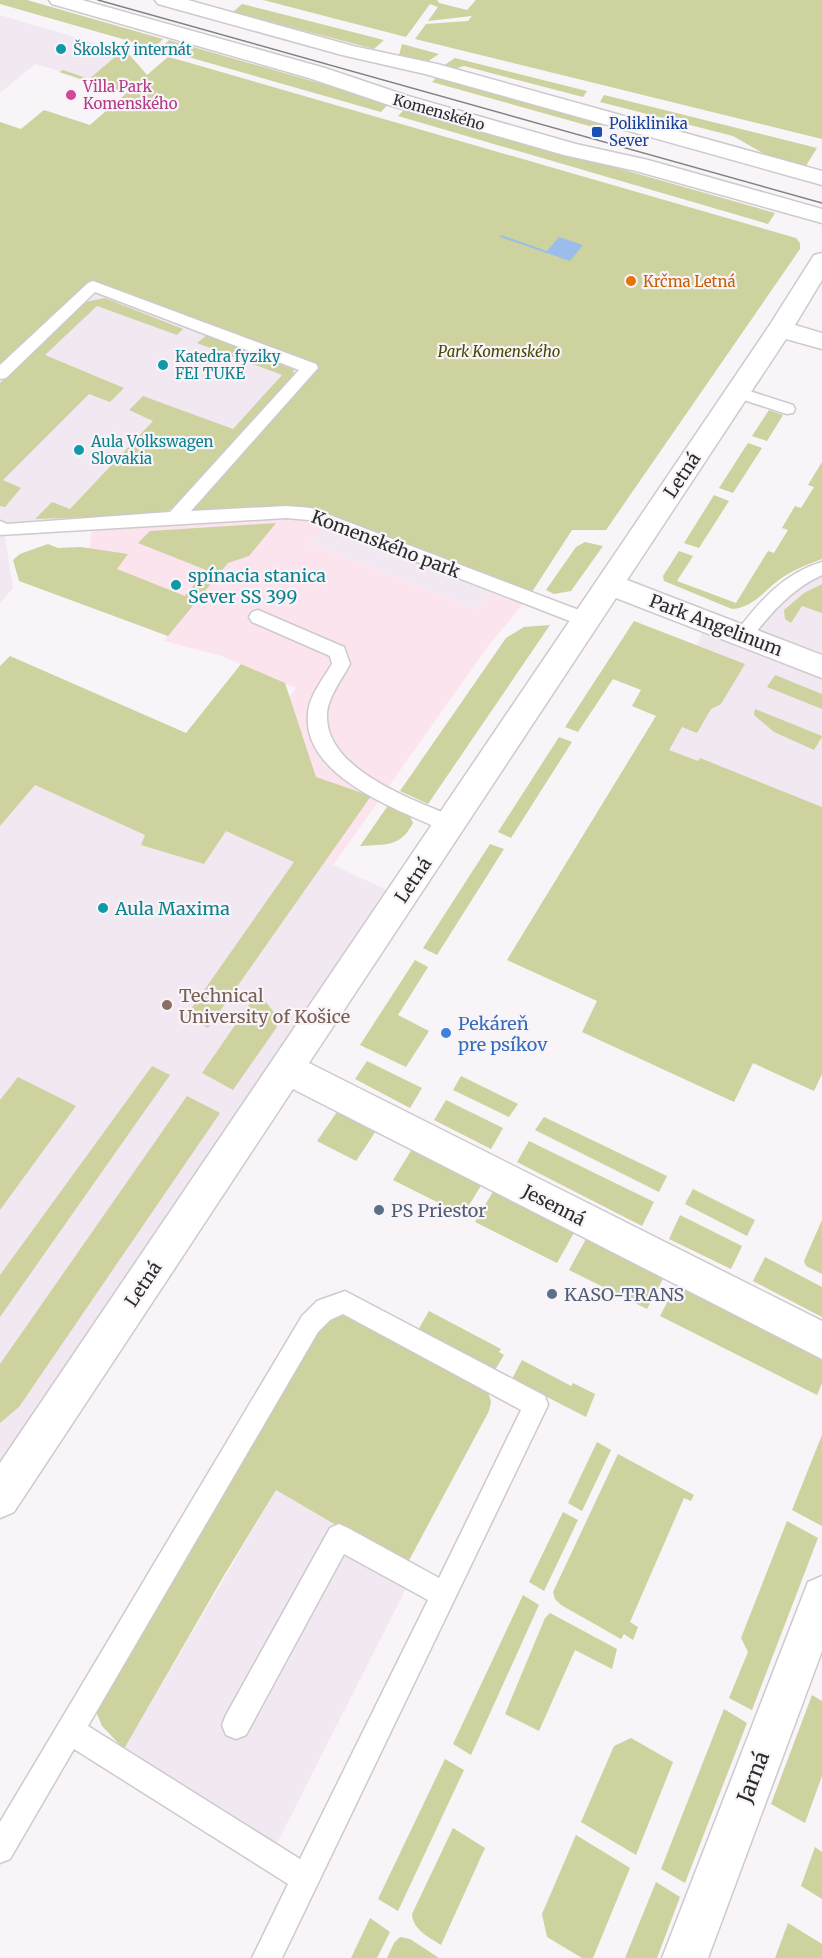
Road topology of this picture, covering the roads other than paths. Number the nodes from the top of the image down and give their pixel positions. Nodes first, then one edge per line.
1 (59, 0) edge
2 (165, 0) edge
3 (822, 178) edge
4 (822, 216) edge
5 (822, 260) edge
6 (780, 329) junction
7 (822, 341) edge
8 (0, 374) edge
9 (737, 392) junction
10 (787, 409) dead end
11 (174, 519) junction
12 (1, 531) edge
13 (822, 568) edge
14 (609, 584) junction
15 (258, 617) dead end
16 (586, 620) junction
17 (743, 636) junction
18 (822, 667) edge
19 (450, 825) junction
20 (287, 1069) junction
21 (822, 1341) edge
22 (0, 1497) edge
23 (444, 1595) junction
24 (822, 1596) edge
25 (236, 1725) dead end
26 (70, 1731) junction
27 (0, 1849) edge
28 (306, 1879) junction
29 (267, 1958) edge
30 (685, 1958) edge

1 - 4 street, Komenského
2 - 3 street
5 - 6 street, Letná
6 - 7 street
6 - 9 street, Letná
8 - 11 lane
9 - 10 lane
9 - 14 street, Letná
11 - 12 lane, Komenského park
11 - 16 lane, Komenského park
13 - 17 lane
14 - 16 street, Letná
14 - 17 street, Park Angelinum
15 - 19 lane
16 - 19 street, Letná
17 - 18 street, Park Angelinum
19 - 20 street, Letná
20 - 21 street, Jesenná
20 - 22 street, Letná
23 - 25 lane
23 - 26 lane
23 - 28 lane
24 - 30 street, Jarná
26 - 27 lane
26 - 28 lane
28 - 29 lane

